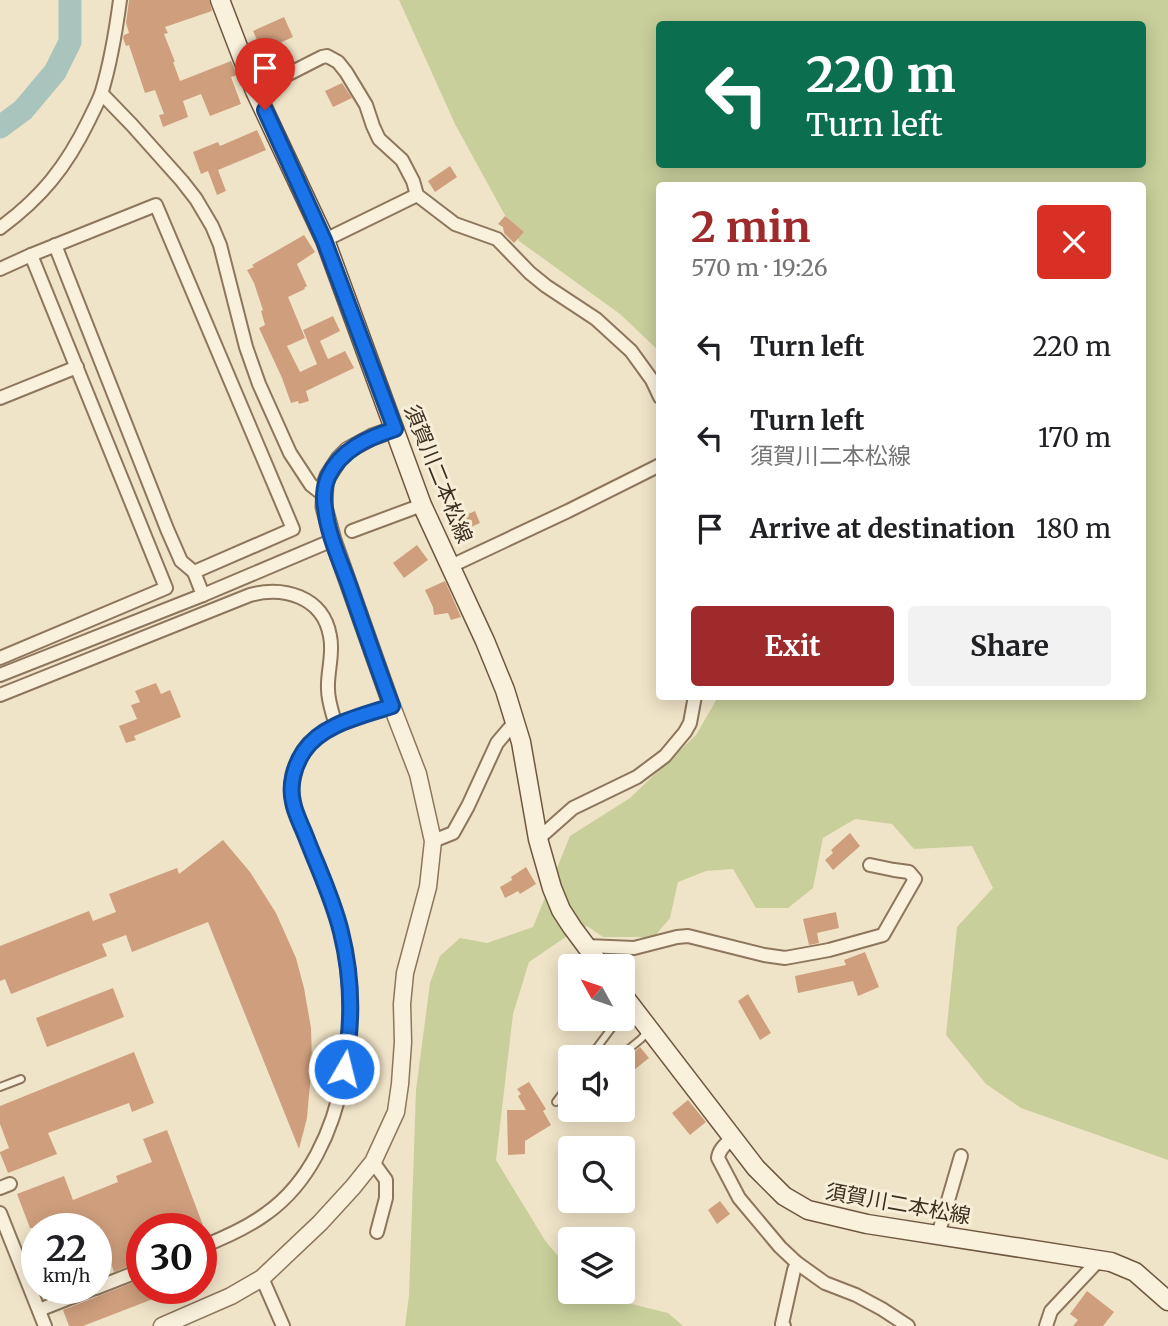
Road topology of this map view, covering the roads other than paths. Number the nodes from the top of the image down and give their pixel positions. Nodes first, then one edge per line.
1 (120, 0) edge
2 (220, 0) edge
3 (255, 91) junction
4 (102, 93) junction
5 (417, 195) junction
6 (0, 228) edge
7 (324, 240) junction
8 (55, 246) junction
9 (31, 255) junction
10 (0, 269) edge
11 (77, 367) junction
12 (656, 388) edge
13 (0, 398) edge
14 (395, 429) junction
15 (656, 467) edge
16 (325, 496) junction
17 (422, 505) junction
18 (352, 531) dead end
19 (333, 540) junction
20 (451, 566) junction
21 (194, 572) junction
22 (203, 594) junction
23 (0, 658) edge
24 (0, 675) edge
25 (0, 695) edge
26 (694, 700) edge
27 (392, 706) junction
28 (514, 723) junction
29 (337, 726) junction
30 (538, 839) junction
31 (433, 841) junction
32 (870, 865) dead end
33 (586, 946) junction
34 (592, 954) edge
35 (635, 1017) edge
36 (650, 1029) junction
37 (634, 1045) edge
38 (21, 1079) dead end
39 (0, 1087) edge
40 (558, 1099) edge
41 (556, 1102) dead end
42 (732, 1138) junction
43 (961, 1156) dead end
44 (373, 1162) junction
45 (0, 1213) edge
46 (377, 1232) dead end
47 (938, 1235) junction
48 (217, 1240) edge
49 (1099, 1260) junction
50 (797, 1263) junction
51 (262, 1278) junction
52 (1168, 1301) edge
53 (55, 1304) edge
54 (39, 1310) junction
55 (782, 1325) edge
56 (45, 1326) edge
57 (162, 1326) edge
58 (283, 1326) edge
59 (908, 1326) edge
60 (1045, 1326) edge

1 - 4 street
2 - 3 main road, 須賀川二本松線
3 - 5 street
3 - 7 main road, 須賀川二本松線
4 - 6 street
4 - 16 street
5 - 7 street
5 - 12 street
7 - 14 main road, 須賀川二本松線
8 - 9 street
8 - 21 street
8 - 21 street
9 - 10 street
9 - 11 street
11 - 13 street
11 - 23 street
14 - 16 street
14 - 17 main road, 須賀川二本松線
15 - 20 street
16 - 19 street
17 - 18 street
17 - 20 main road, 須賀川二本松線
19 - 22 street
19 - 27 street
20 - 28 main road, 須賀川二本松線
21 - 22 street
22 - 24 street
25 - 29 street
26 - 30 street
27 - 29 street
27 - 31 street
28 - 30 main road, 須賀川二本松線
28 - 31 street
29 - 48 street
30 - 33 main road, 須賀川二本松線
31 - 44 street
32 - 33 street
33 - 34 main road, 須賀川二本松線
35 - 36 main road, 須賀川二本松線
36 - 37 lane
36 - 42 main road, 須賀川二本松線
38 - 39 lane
40 - 41 lane
42 - 47 main road, 須賀川二本松線
42 - 50 street
43 - 47 street
44 - 46 street
44 - 51 street
45 - 54 street
47 - 49 main road, 須賀川二本松線
49 - 52 main road, 須賀川二本松線
49 - 60 street
50 - 55 street
50 - 59 street
51 - 57 street
51 - 58 street
53 - 54 street
54 - 56 street

